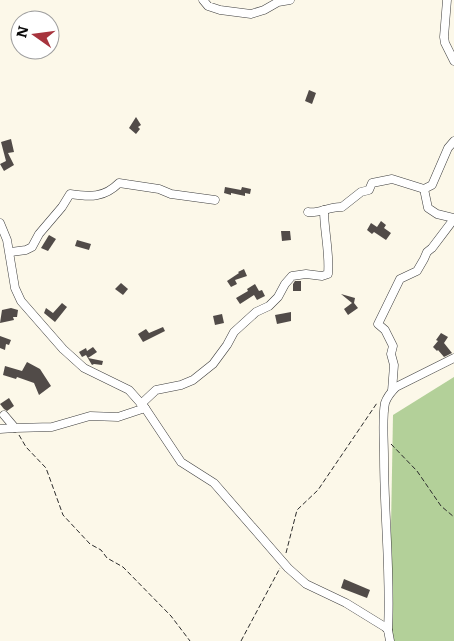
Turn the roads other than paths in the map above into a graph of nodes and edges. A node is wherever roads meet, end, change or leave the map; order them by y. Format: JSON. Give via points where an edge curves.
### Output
{"nodes":[{"id":1,"x":203,"y":0,"type":"edge"},
{"id":2,"x":290,"y":0,"type":"edge"},
{"id":3,"x":448,"y":0,"type":"edge"},
{"id":4,"x":454,"y":62,"type":"edge"},
{"id":5,"x":454,"y":141,"type":"edge"},
{"id":6,"x":424,"y":189,"type":"junction"},
{"id":7,"x":215,"y":200,"type":"dead end"},
{"id":8,"x":324,"y":210,"type":"junction"},
{"id":9,"x":308,"y":212,"type":"dead end"},
{"id":10,"x":454,"y":219,"type":"edge"},
{"id":11,"x":0,"y":222,"type":"edge"},
{"id":12,"x":10,"y":252,"type":"junction"},
{"id":13,"x":454,"y":358,"type":"edge"},
{"id":14,"x":392,"y":391,"type":"junction"},
{"id":15,"x":143,"y":406,"type":"junction"},
{"id":16,"x":4,"y":414,"type":"dead end"},
{"id":17,"x":15,"y":428,"type":"junction"},
{"id":18,"x":0,"y":430,"type":"edge"},
{"id":19,"x":388,"y":630,"type":"junction"},
{"id":20,"x":390,"y":641,"type":"edge"}],
"edges":[{"from":1,"to":2,"type":"street","via":[[208,6],[220,10],[251,14]]},
{"from":3,"to":4,"type":"street","via":[[444,37]]},
{"from":5,"to":6,"type":"street","via":[[432,185]]},
{"from":6,"to":8,"type":"street","via":[[392,179],[384,180],[372,184],[369,190],[361,192],[342,207],[332,206]]},
{"from":6,"to":10,"type":"street","via":[[428,208]]},
{"from":7,"to":12,"type":"street","via":[[119,183],[111,191],[97,196],[70,194],[32,248]]},
{"from":8,"to":9,"type":"street"},
{"from":8,"to":15,"type":"street","via":[[328,274],[292,276],[269,306],[256,312],[234,332],[213,364],[193,380],[156,390]]},
{"from":10,"to":14,"type":"street","via":[[427,252],[417,271],[400,280],[378,324],[393,346]]},
{"from":11,"to":12,"type":"street"},
{"from":12,"to":15,"type":"street","via":[[15,288],[21,301],[84,368],[124,386]]},
{"from":13,"to":14,"type":"street"},
{"from":14,"to":19,"type":"street","via":[[385,404],[384,441],[390,595]]},
{"from":15,"to":17,"type":"street","via":[[118,417],[90,416],[52,426]]},
{"from":15,"to":19,"type":"street","via":[[181,462],[214,482],[283,563],[306,584],[346,603]]},
{"from":16,"to":17,"type":"street"},
{"from":17,"to":18,"type":"street"},
{"from":19,"to":20,"type":"street"}]}
